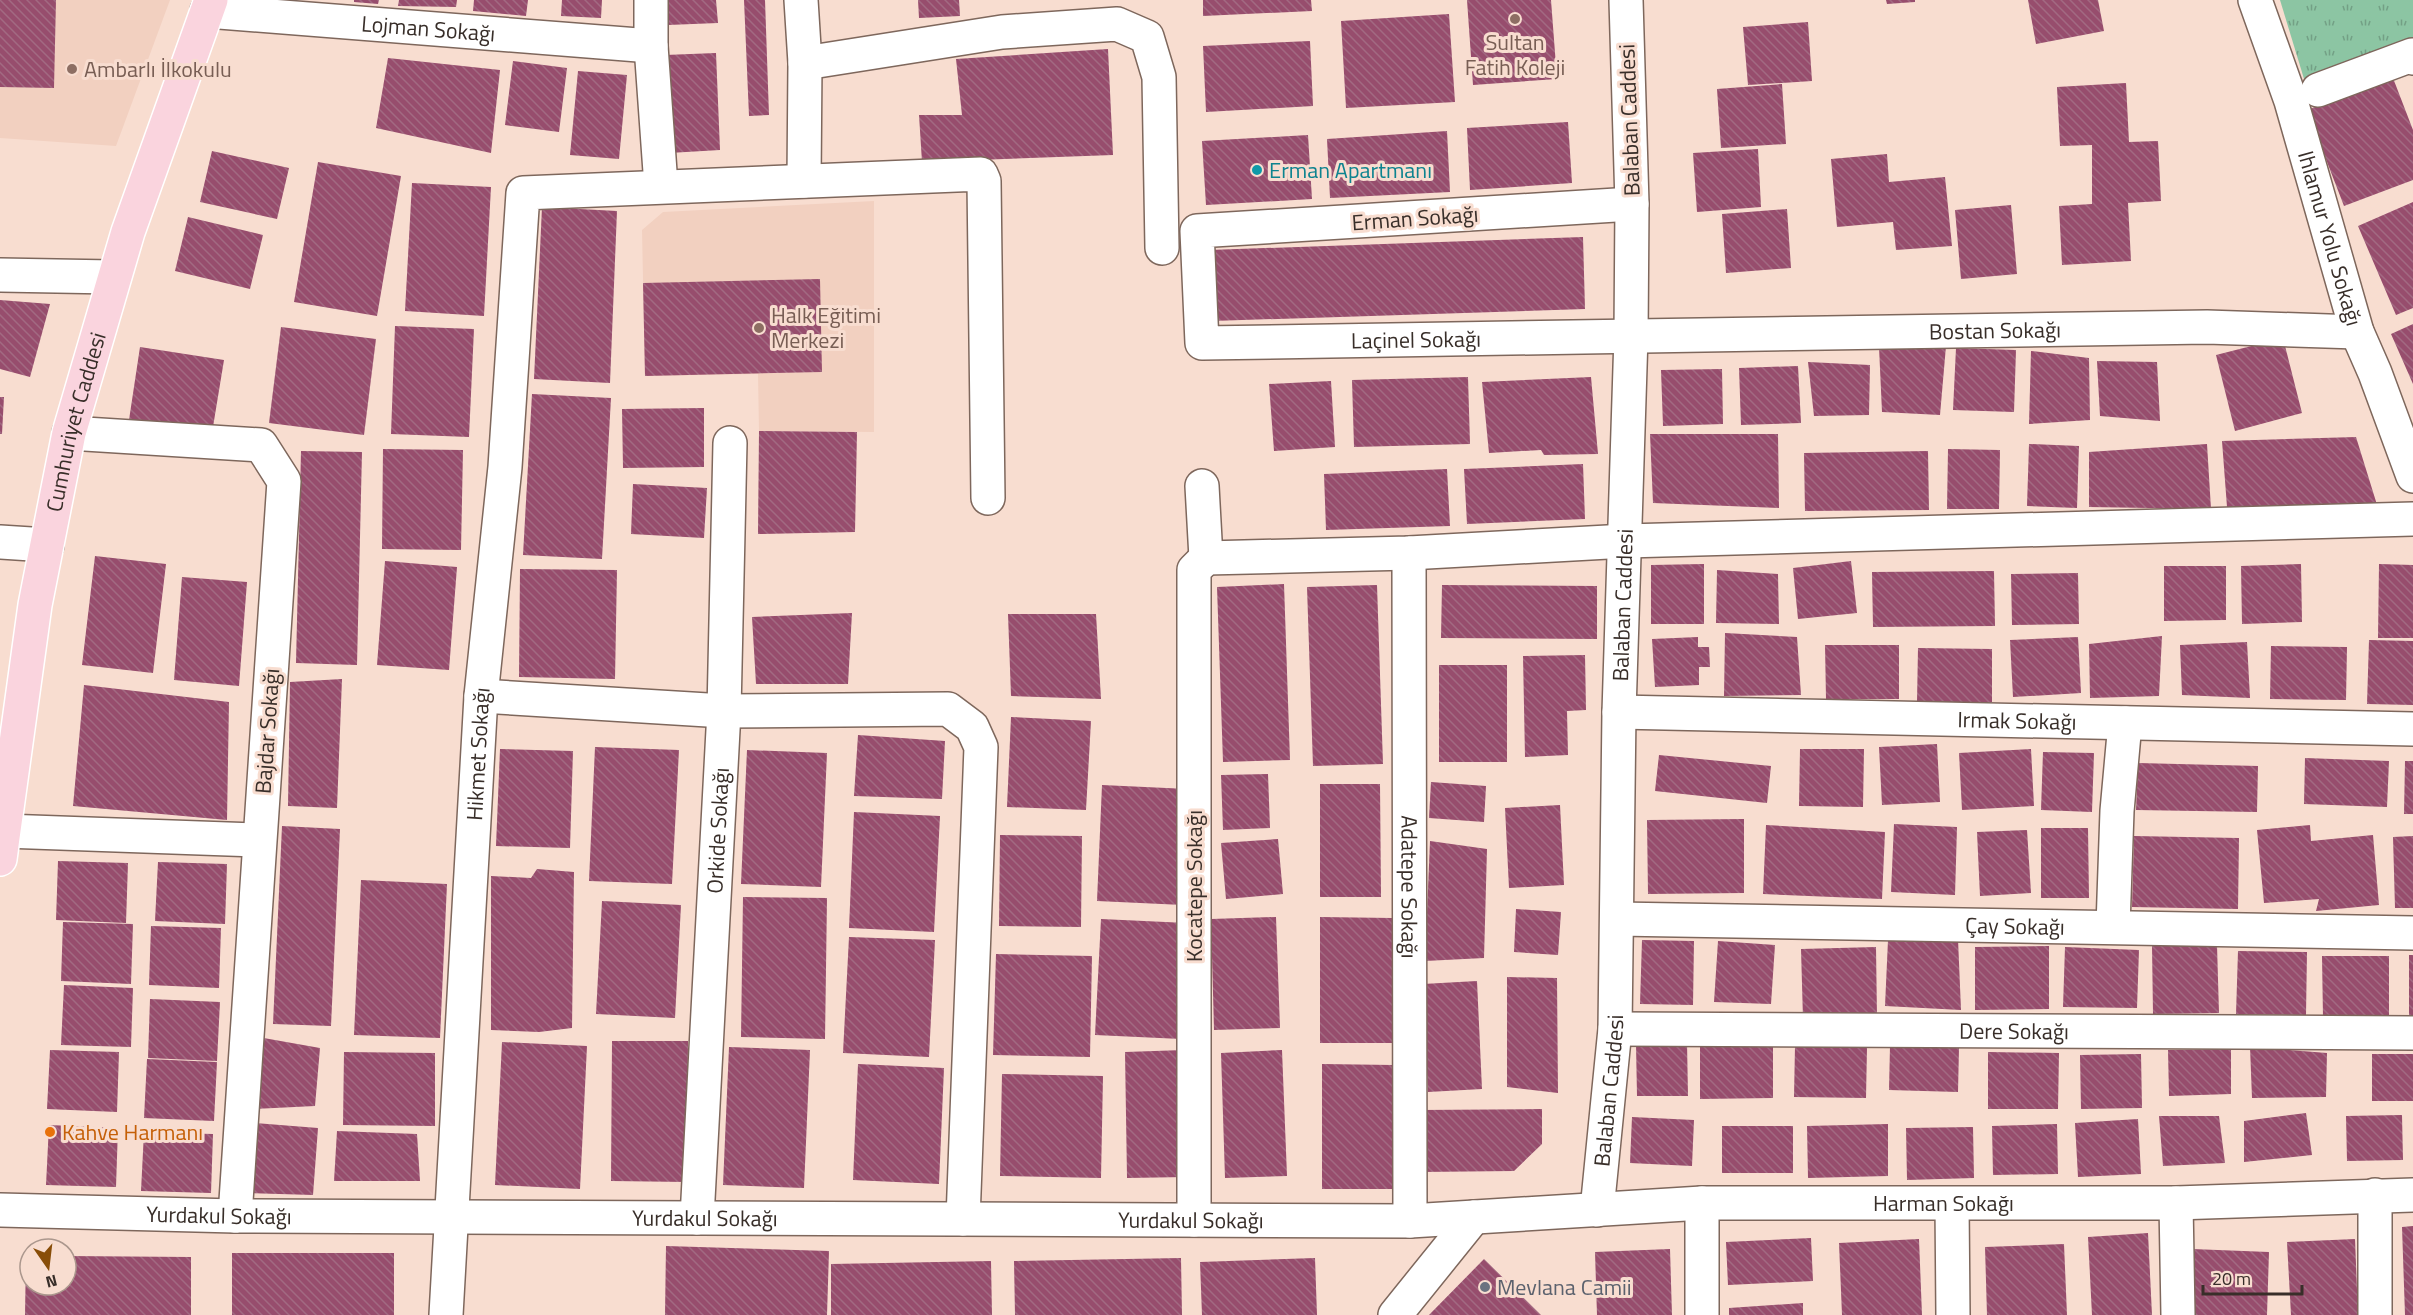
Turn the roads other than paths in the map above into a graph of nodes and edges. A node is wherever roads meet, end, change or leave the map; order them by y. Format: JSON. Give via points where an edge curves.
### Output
{"nodes":[{"id":1,"x":651,"y":0,"type":"edge"},
{"id":2,"x":801,"y":0,"type":"edge"},
{"id":3,"x":1626,"y":0,"type":"edge"},
{"id":4,"x":2255,"y":0,"type":"edge"},
{"id":5,"x":209,"y":5,"type":"edge"},
{"id":6,"x":651,"y":46,"type":"junction"},
{"id":7,"x":2413,"y":58,"type":"edge"},
{"id":8,"x":805,"y":63,"type":"junction"},
{"id":9,"x":2318,"y":90,"type":"dead end"},
{"id":10,"x":804,"y":181,"type":"junction"},
{"id":11,"x":661,"y":186,"type":"junction"},
{"id":12,"x":1632,"y":204,"type":"junction"},
{"id":13,"x":1162,"y":248,"type":"dead end"},
{"id":14,"x":0,"y":275,"type":"edge"},
{"id":15,"x":113,"y":277,"type":"junction"},
{"id":16,"x":2357,"y":332,"type":"junction"},
{"id":17,"x":1631,"y":336,"type":"junction"},
{"id":18,"x":1202,"y":344,"type":"joint"},
{"id":19,"x":69,"y":434,"type":"junction"},
{"id":20,"x":730,"y":443,"type":"dead end"},
{"id":21,"x":2413,"y":476,"type":"edge"},
{"id":22,"x":1202,"y":486,"type":"dead end"},
{"id":23,"x":988,"y":498,"type":"dead end"},
{"id":24,"x":2413,"y":519,"type":"edge"},
{"id":25,"x":1626,"y":541,"type":"junction"},
{"id":26,"x":0,"y":542,"type":"edge"},
{"id":27,"x":47,"y":545,"type":"junction"},
{"id":28,"x":1409,"y":553,"type":"junction"},
{"id":29,"x":1206,"y":558,"type":"junction"},
{"id":30,"x":482,"y":696,"type":"junction"},
{"id":31,"x":724,"y":711,"type":"junction"},
{"id":32,"x":1619,"y":712,"type":"junction"},
{"id":33,"x":2125,"y":723,"type":"junction"},
{"id":34,"x":2413,"y":729,"type":"edge"},
{"id":35,"x":7,"y":771,"type":"edge"},
{"id":36,"x":260,"y":840,"type":"junction"},
{"id":37,"x":2,"y":845,"type":"edge"},
{"id":38,"x":1617,"y":919,"type":"junction"},
{"id":39,"x":2113,"y":926,"type":"junction"},
{"id":40,"x":2413,"y":933,"type":"edge"},
{"id":41,"x":1615,"y":1029,"type":"junction"},
{"id":42,"x":2413,"y":1033,"type":"edge"},
{"id":43,"x":2375,"y":1194,"type":"junction"},
{"id":44,"x":2413,"y":1195,"type":"edge"},
{"id":45,"x":1702,"y":1203,"type":"junction"},
{"id":46,"x":2176,"y":1203,"type":"junction"},
{"id":47,"x":1952,"y":1204,"type":"junction"},
{"id":48,"x":0,"y":1210,"type":"edge"},
{"id":49,"x":1597,"y":1210,"type":"junction"},
{"id":50,"x":453,"y":1215,"type":"junction"},
{"id":51,"x":235,"y":1216,"type":"junction"},
{"id":52,"x":1474,"y":1217,"type":"junction"},
{"id":53,"x":697,"y":1218,"type":"junction"},
{"id":54,"x":963,"y":1219,"type":"junction"},
{"id":55,"x":1194,"y":1220,"type":"junction"},
{"id":56,"x":1410,"y":1221,"type":"junction"},
{"id":57,"x":446,"y":1315,"type":"edge"},
{"id":58,"x":1395,"y":1315,"type":"edge"},
{"id":59,"x":1702,"y":1315,"type":"edge"},
{"id":60,"x":1953,"y":1315,"type":"edge"},
{"id":61,"x":2178,"y":1315,"type":"edge"},
{"id":62,"x":2375,"y":1315,"type":"edge"}],
"edges":[{"from":1,"to":6,"type":"street"},
{"from":2,"to":8,"type":"street"},
{"from":3,"to":12,"type":"street","name":"Balaban Caddesi"},
{"from":4,"to":16,"type":"street","name":"Ihlamur Yolu Sokağı","via":[[2291,101]]},
{"from":5,"to":6,"type":"street","name":"Lojman Sokağı"},
{"from":5,"to":15,"type":"main road","name":"Cumhuriyet Caddesi"},
{"from":6,"to":11,"type":"street"},
{"from":7,"to":9,"type":"street","via":[[2412,55]]},
{"from":8,"to":10,"type":"street"},
{"from":8,"to":13,"type":"street","via":[[1002,32],[1117,24],[1147,38],[1159,77]]},
{"from":10,"to":11,"type":"street"},
{"from":10,"to":23,"type":"street","via":[[981,174],[985,200]]},
{"from":11,"to":30,"type":"street","name":"Hikmet Sokağı","via":[[523,194],[505,467]]},
{"from":12,"to":17,"type":"street","name":"Balaban Caddesi"},
{"from":12,"to":18,"type":"street","name":"Erman Sokağı","via":[[1197,231]]},
{"from":14,"to":15,"type":"street"},
{"from":15,"to":19,"type":"main road","name":"Cumhuriyet Caddesi"},
{"from":16,"to":17,"type":"street","name":"Bostan Sokağı","via":[[2207,327]]},
{"from":16,"to":21,"type":"street","name":"Ihlamur Yolu Sokağı"},
{"from":17,"to":18,"type":"street","name":"Laçinel Sokağı"},
{"from":17,"to":25,"type":"street","name":"Balaban Caddesi"},
{"from":19,"to":27,"type":"main road","name":"Cumhuriyet Caddesi"},
{"from":19,"to":36,"type":"street","name":"Bajdar Sokağı","via":[[261,445],[284,481]]},
{"from":20,"to":31,"type":"street","name":"Orkide Sokağı"},
{"from":22,"to":29,"type":"street"},
{"from":24,"to":25,"type":"street"},
{"from":25,"to":28,"type":"street"},
{"from":25,"to":32,"type":"street","name":"Balaban Caddesi"},
{"from":26,"to":27,"type":"street"},
{"from":27,"to":35,"type":"main road","name":"Cumhuriyet Caddesi"},
{"from":28,"to":29,"type":"street"},
{"from":28,"to":56,"type":"street","name":"Adatepe Sokağı"},
{"from":29,"to":55,"type":"street","name":"Kocatepe Sokağı","via":[[1194,570]]},
{"from":30,"to":31,"type":"street"},
{"from":30,"to":50,"type":"street","name":"Hikmet Sokağı"},
{"from":31,"to":53,"type":"street","name":"Orkide Sokağı"},
{"from":31,"to":54,"type":"street","via":[[948,709],[972,727],[981,747]]},
{"from":32,"to":33,"type":"street","name":"Irmak Sokağı"},
{"from":32,"to":38,"type":"street","name":"Balaban Caddesi"},
{"from":33,"to":34,"type":"street","name":"Irmak Sokağı"},
{"from":33,"to":39,"type":"street"},
{"from":35,"to":37,"type":"main road","name":"Cumhuriyet Caddesi"},
{"from":36,"to":37,"type":"street"},
{"from":36,"to":51,"type":"street","name":"Bajdar Sokağı"},
{"from":38,"to":39,"type":"street","name":"Çay Sokağı"},
{"from":38,"to":41,"type":"street","name":"Balaban Caddesi"},
{"from":39,"to":40,"type":"street","name":"Çay Sokağı"},
{"from":41,"to":42,"type":"street","name":"Dere Sokağı"},
{"from":41,"to":49,"type":"street","name":"Balaban Caddesi"},
{"from":43,"to":44,"type":"street","name":"Harman Sokağı"},
{"from":43,"to":46,"type":"street","name":"Harman Sokağı"},
{"from":43,"to":62,"type":"street"},
{"from":45,"to":47,"type":"street","name":"Harman Sokağı"},
{"from":45,"to":49,"type":"street","name":"Harman Sokağı"},
{"from":45,"to":59,"type":"street"},
{"from":46,"to":47,"type":"street","name":"Harman Sokağı"},
{"from":46,"to":61,"type":"street"},
{"from":47,"to":60,"type":"street"},
{"from":48,"to":51,"type":"street","name":"Yurdakul Sokağı"},
{"from":49,"to":52,"type":"street","name":"Harman Sokağı"},
{"from":50,"to":51,"type":"street","name":"Yurdakul Sokağı"},
{"from":50,"to":53,"type":"street","name":"Yurdakul Sokağı"},
{"from":50,"to":57,"type":"street","name":"Hikmet Sokağı"},
{"from":52,"to":56,"type":"street","name":"Harman Sokağı"},
{"from":52,"to":58,"type":"street"},
{"from":53,"to":54,"type":"street","name":"Yurdakul Sokağı"},
{"from":54,"to":55,"type":"street","name":"Yurdakul Sokağı"},
{"from":55,"to":56,"type":"street","name":"Yurdakul Sokağı"}]}
